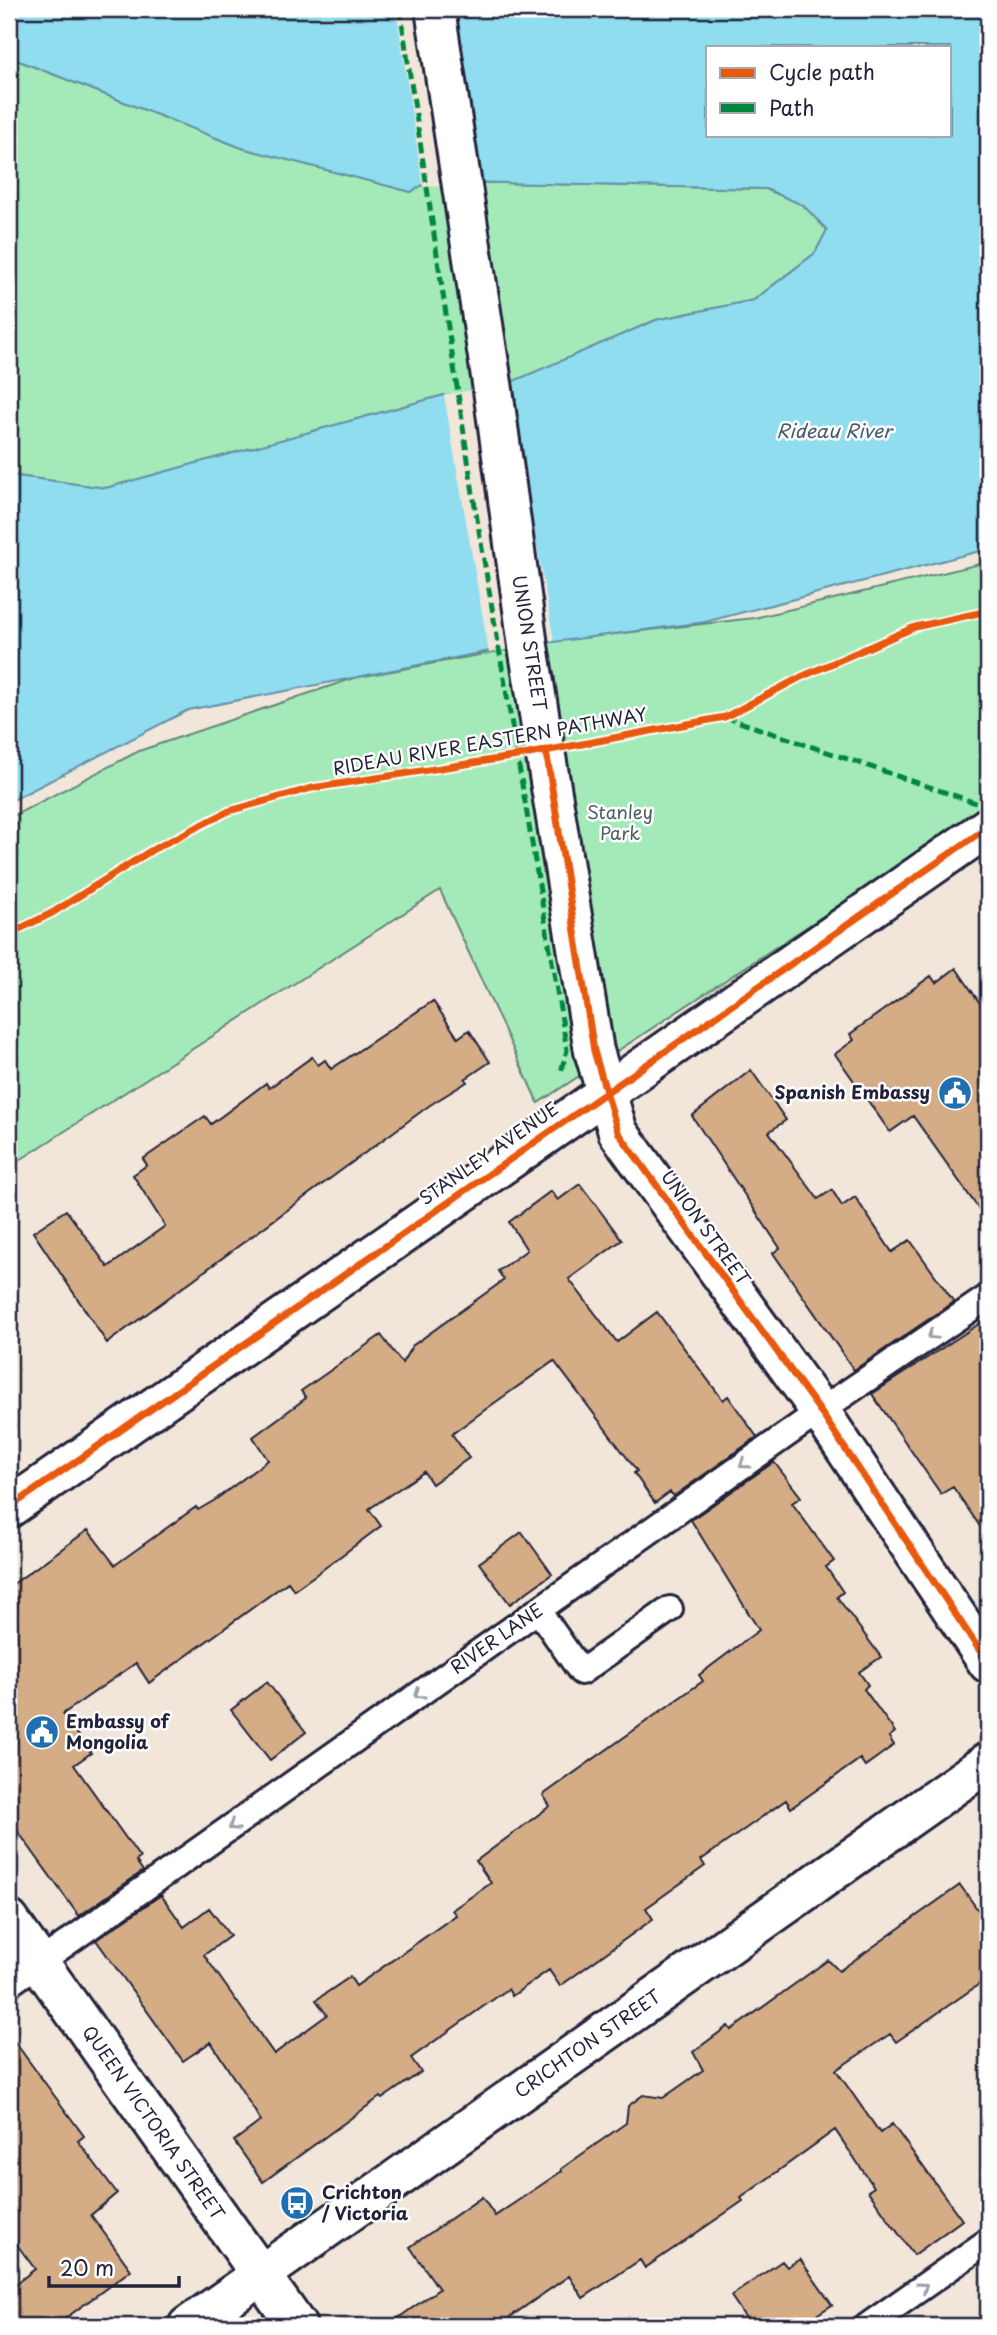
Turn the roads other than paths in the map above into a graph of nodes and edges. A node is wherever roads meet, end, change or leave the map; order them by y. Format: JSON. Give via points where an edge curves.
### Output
{"nodes":[{"id":1,"x":435,"y":9,"type":"edge"},
{"id":2,"x":988,"y":827,"type":"edge"},
{"id":3,"x":606,"y":1094,"type":"junction"},
{"id":4,"x":988,"y":1297,"type":"edge"},
{"id":5,"x":820,"y":1410,"type":"junction"},
{"id":6,"x":9,"y":1508,"type":"edge"},
{"id":7,"x":670,"y":1609,"type":"dead end"},
{"id":8,"x":538,"y":1610,"type":"junction"},
{"id":9,"x":988,"y":1663,"type":"edge"},
{"id":10,"x":988,"y":1762,"type":"edge"},
{"id":11,"x":9,"y":1920,"type":"edge"},
{"id":12,"x":41,"y":1963,"type":"junction"},
{"id":13,"x":9,"y":1984,"type":"edge"},
{"id":14,"x":988,"y":2241,"type":"edge"},
{"id":15,"x":261,"y":2276,"type":"junction"},
{"id":16,"x":188,"y":2326,"type":"edge"},
{"id":17,"x":297,"y":2326,"type":"edge"},
{"id":18,"x":867,"y":2326,"type":"edge"}],
"edges":[{"from":1,"to":3,"type":"street","name":"UNION STREET","via":[[528,646],[594,1051]]},
{"from":2,"to":3,"type":"street","name":"STANLEY AVENUE"},
{"from":3,"to":5,"type":"street","name":"UNION STREET","via":[[629,1151]]},
{"from":3,"to":6,"type":"street","name":"STANLEY AVENUE"},
{"from":4,"to":5,"type":"lane","name":"RIVER LANE","one_way":true},
{"from":5,"to":8,"type":"lane","name":"RIVER LANE","one_way":true},
{"from":5,"to":9,"type":"street","name":"UNION STREET"},
{"from":7,"to":8,"type":"lane","via":[[581,1672]]},
{"from":8,"to":12,"type":"lane","name":"RIVER LANE","one_way":true},
{"from":10,"to":15,"type":"street","name":"CRICHTON STREET"},
{"from":11,"to":12,"type":"street","name":"QUEEN VICTORIA STREET"},
{"from":12,"to":13,"type":"lane","name":"RIVER LANE"},
{"from":12,"to":15,"type":"street","name":"QUEEN VICTORIA STREET"},
{"from":18,"to":14,"type":"lane","one_way":true},
{"from":15,"to":16,"type":"street","name":"CRICHTON STREET"},
{"from":15,"to":17,"type":"street","name":"QUEEN VICTORIA STREET"}]}
